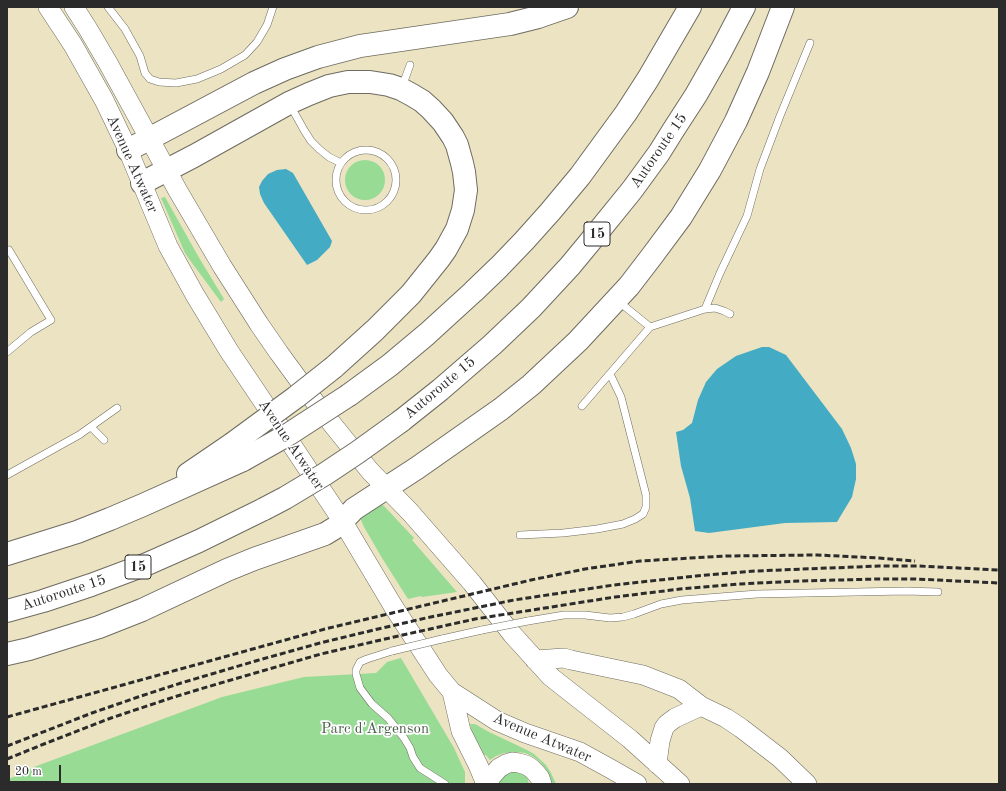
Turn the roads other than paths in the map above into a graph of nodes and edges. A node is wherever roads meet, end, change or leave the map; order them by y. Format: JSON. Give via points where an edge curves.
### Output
{"nodes":[{"id":1,"x":48,"y":7,"type":"edge"},
{"id":2,"x":74,"y":7,"type":"edge"},
{"id":3,"x":108,"y":7,"type":"edge"},
{"id":4,"x":273,"y":7,"type":"edge"},
{"id":5,"x":567,"y":7,"type":"edge"},
{"id":6,"x":690,"y":7,"type":"edge"},
{"id":7,"x":744,"y":7,"type":"edge"},
{"id":8,"x":783,"y":7,"type":"edge"},
{"id":9,"x":810,"y":43,"type":"dead end"},
{"id":10,"x":410,"y":65,"type":"dead end"},
{"id":11,"x":401,"y":89,"type":"junction"},
{"id":12,"x":289,"y":103,"type":"junction"},
{"id":13,"x":150,"y":139,"type":"junction"},
{"id":14,"x":128,"y":150,"type":"junction"},
{"id":15,"x":341,"y":163,"type":"junction"},
{"id":16,"x":167,"y":170,"type":"junction"},
{"id":17,"x":142,"y":183,"type":"junction"},
{"id":18,"x":9,"y":250,"type":"dead end"},
{"id":19,"x":616,"y":300,"type":"junction"},
{"id":20,"x":705,"y":309,"type":"junction"},
{"id":21,"x":730,"y":314,"type":"dead end"},
{"id":22,"x":650,"y":327,"type":"junction"},
{"id":23,"x":7,"y":352,"type":"edge"},
{"id":24,"x":610,"y":374,"type":"junction"},
{"id":25,"x":582,"y":406,"type":"dead end"},
{"id":26,"x":117,"y":408,"type":"dead end"},
{"id":27,"x":92,"y":426,"type":"junction"},
{"id":28,"x":104,"y":440,"type":"dead end"},
{"id":29,"x":237,"y":452,"type":"junction"},
{"id":30,"x":7,"y":475,"type":"edge"},
{"id":31,"x":386,"y":488,"type":"junction"},
{"id":32,"x":342,"y":522,"type":"junction"},
{"id":33,"x":520,"y":535,"type":"dead end"},
{"id":34,"x":7,"y":554,"type":"edge"},
{"id":35,"x":938,"y":592,"type":"dead end"},
{"id":36,"x":7,"y":611,"type":"edge"},
{"id":37,"x":7,"y":654,"type":"edge"},
{"id":38,"x":535,"y":660,"type":"junction"},
{"id":39,"x":452,"y":692,"type":"junction"},
{"id":40,"x":701,"y":706,"type":"junction"},
{"id":41,"x":657,"y":764,"type":"junction"},
{"id":42,"x":445,"y":784,"type":"edge"},
{"id":43,"x":487,"y":784,"type":"edge"},
{"id":44,"x":542,"y":784,"type":"edge"},
{"id":45,"x":635,"y":784,"type":"edge"},
{"id":46,"x":680,"y":784,"type":"edge"},
{"id":47,"x":807,"y":784,"type":"edge"}],
"edges":[{"from":1,"to":14,"type":"main road","name":"Avenue Atwater","via":[[104,100]]},
{"from":2,"to":13,"type":"main road","name":"Avenue Atwater"},
{"from":3,"to":4,"type":"lane","via":[[125,29],[140,56],[145,73],[159,82],[176,83],[196,79],[221,69],[245,55],[267,25]]},
{"from":5,"to":13,"type":"highway","via":[[510,24],[366,45],[318,57],[254,83]]},
{"from":6,"to":29,"type":"highway","bridge":true,"via":[[626,113],[580,176],[499,267],[427,334],[349,395],[289,434]]},
{"from":7,"to":36,"type":"highway","name":"Autoroute 15","number":"15","bridge":true,"via":[[696,95],[636,184],[570,266],[531,308],[440,390],[336,467],[264,509],[141,567]]},
{"from":8,"to":19,"type":"highway","via":[[758,72],[710,170],[668,236]]},
{"from":9,"to":20,"type":"lane","via":[[760,169],[748,216]]},
{"from":10,"to":11,"type":"lane"},
{"from":11,"to":12,"type":"highway","via":[[374,82],[348,82],[324,88]]},
{"from":11,"to":29,"type":"highway","bridge":true,"via":[[426,105],[443,122],[460,153],[466,190],[457,229],[446,249],[422,281],[389,317]]},
{"from":12,"to":15,"type":"lane","via":[[312,141],[328,157]]},
{"from":12,"to":16,"type":"highway"},
{"from":13,"to":14,"type":"highway"},
{"from":13,"to":16,"type":"main road","name":"Avenue Atwater"},
{"from":14,"to":17,"type":"main road","name":"Avenue Atwater"},
{"from":15,"to":15,"type":"lane","via":[[336,174],[336,185],[340,196],[348,204],[358,209],[370,209],[380,206],[389,198],[394,188],[395,177],[392,166],[385,157],[364,150],[354,152]]},
{"from":16,"to":17,"type":"highway"},
{"from":16,"to":31,"type":"main road","name":"Avenue Atwater","via":[[222,266],[275,348],[341,436]]},
{"from":17,"to":32,"type":"main road","name":"Avenue Atwater","via":[[168,246],[195,295]]},
{"from":18,"to":23,"type":"lane","via":[[51,320],[31,332]]},
{"from":19,"to":22,"type":"lane"},
{"from":19,"to":31,"type":"highway","via":[[578,341],[502,409]]},
{"from":20,"to":21,"type":"lane","via":[[715,308]]},
{"from":20,"to":22,"type":"lane"},
{"from":22,"to":24,"type":"lane"},
{"from":24,"to":25,"type":"lane"},
{"from":24,"to":33,"type":"lane","via":[[621,397],[646,495],[646,507],[642,514],[623,524],[563,533]]},
{"from":26,"to":27,"type":"lane"},
{"from":27,"to":28,"type":"lane"},
{"from":27,"to":30,"type":"lane"},
{"from":29,"to":34,"type":"highway","via":[[143,505],[77,532]]},
{"from":31,"to":32,"type":"highway","via":[[354,509]]},
{"from":31,"to":38,"type":"main road","name":"Avenue Atwater","via":[[472,583]]},
{"from":32,"to":37,"type":"highway","via":[[325,534],[227,570],[142,610],[94,628]]},
{"from":32,"to":39,"type":"main road","name":"Avenue Atwater","via":[[418,645]]},
{"from":35,"to":42,"type":"lane","bridge":true,"via":[[757,594],[682,600],[623,617],[564,614],[442,639],[360,662],[356,670],[360,688],[404,738],[420,768]]},
{"from":38,"to":40,"type":"main road","via":[[564,658],[643,675],[679,688]]},
{"from":38,"to":41,"type":"main road","name":"Avenue Atwater","via":[[551,677]]},
{"from":39,"to":43,"type":"main road","via":[[461,731]]},
{"from":39,"to":45,"type":"main road","name":"Avenue Atwater","via":[[497,721],[580,752]]},
{"from":40,"to":41,"type":"main road","via":[[667,724],[660,741]]},
{"from":40,"to":47,"type":"main road","via":[[740,728],[780,758]]},
{"from":41,"to":46,"type":"main road","name":"Avenue Atwater"},
{"from":43,"to":44,"type":"main road","via":[[499,768],[512,762],[519,762],[532,768]]}]}
